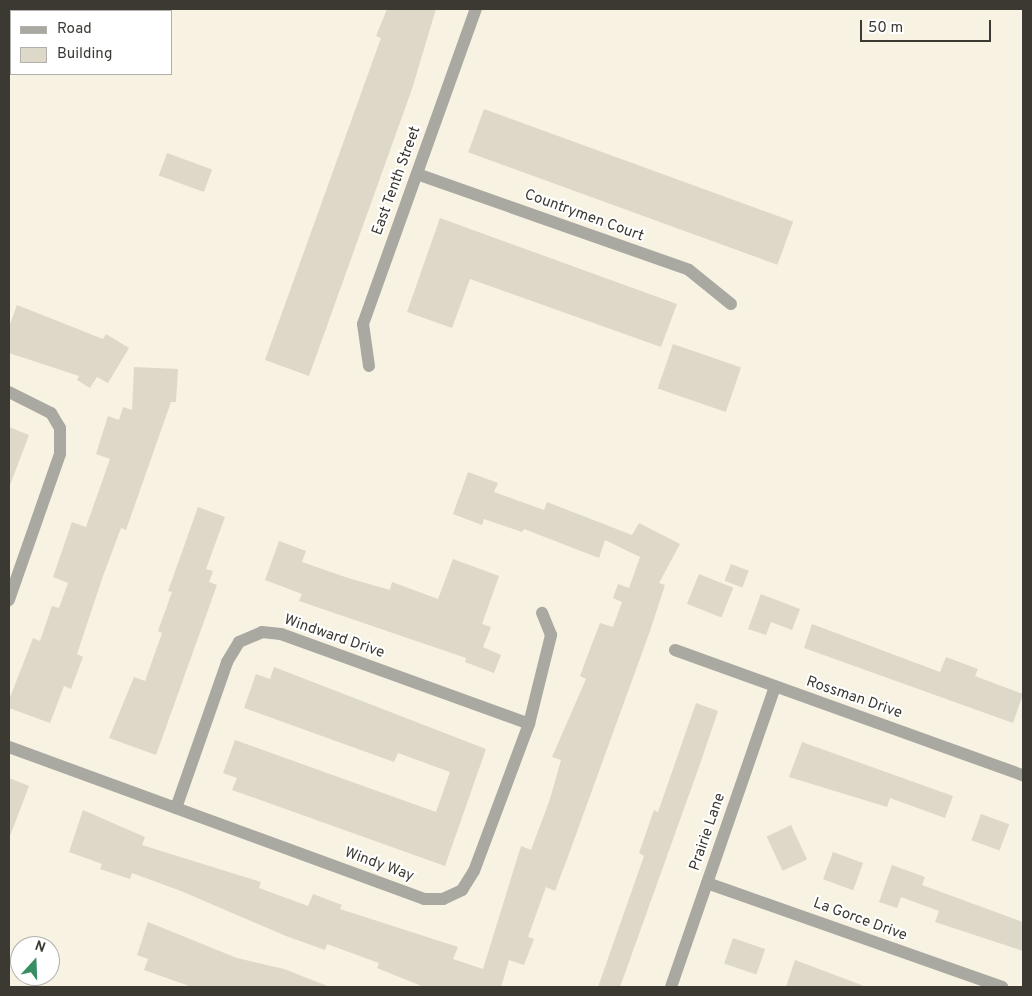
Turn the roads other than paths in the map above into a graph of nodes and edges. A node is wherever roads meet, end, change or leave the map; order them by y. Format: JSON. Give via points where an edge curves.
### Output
{"nodes":[{"id":1,"x":476,"y":9,"type":"edge"},
{"id":2,"x":417,"y":174,"type":"junction"},
{"id":3,"x":731,"y":304,"type":"dead end"},
{"id":4,"x":368,"y":366,"type":"dead end"},
{"id":5,"x":9,"y":392,"type":"edge"},
{"id":6,"x":9,"y":600,"type":"edge"},
{"id":7,"x":542,"y":613,"type":"dead end"},
{"id":8,"x":675,"y":650,"type":"dead end"},
{"id":9,"x":775,"y":687,"type":"junction"},
{"id":10,"x":529,"y":724,"type":"junction"},
{"id":11,"x":9,"y":747,"type":"edge"},
{"id":12,"x":1023,"y":775,"type":"edge"},
{"id":13,"x":176,"y":808,"type":"junction"},
{"id":14,"x":707,"y":883,"type":"junction"},
{"id":15,"x":671,"y":987,"type":"edge"},
{"id":16,"x":1002,"y":987,"type":"edge"}],
"edges":[{"from":1,"to":2,"type":"street","name":"East Tenth Street"},
{"from":2,"to":3,"type":"street","name":"Countrymen Court","via":[[689,270]]},
{"from":2,"to":4,"type":"street","name":"East Tenth Street","via":[[363,324]]},
{"from":5,"to":6,"type":"street","via":[[51,413],[60,428],[60,445]]},
{"from":7,"to":10,"type":"street","name":"Windy Way","via":[[551,635]]},
{"from":8,"to":9,"type":"street","name":"Rossman Drive"},
{"from":9,"to":12,"type":"street","name":"Rossman Drive"},
{"from":9,"to":14,"type":"street","name":"Prairie Lane"},
{"from":10,"to":13,"type":"street","name":"Windy Way","via":[[474,871],[462,890],[443,899],[424,899]]},
{"from":10,"to":13,"type":"street","name":"Windward Drive","via":[[281,634],[262,632],[239,642],[227,662]]},
{"from":11,"to":13,"type":"street","name":"Windy Way"},
{"from":14,"to":15,"type":"street","name":"Prairie Lane"},
{"from":14,"to":16,"type":"street","name":"La Gorce Drive"}]}
